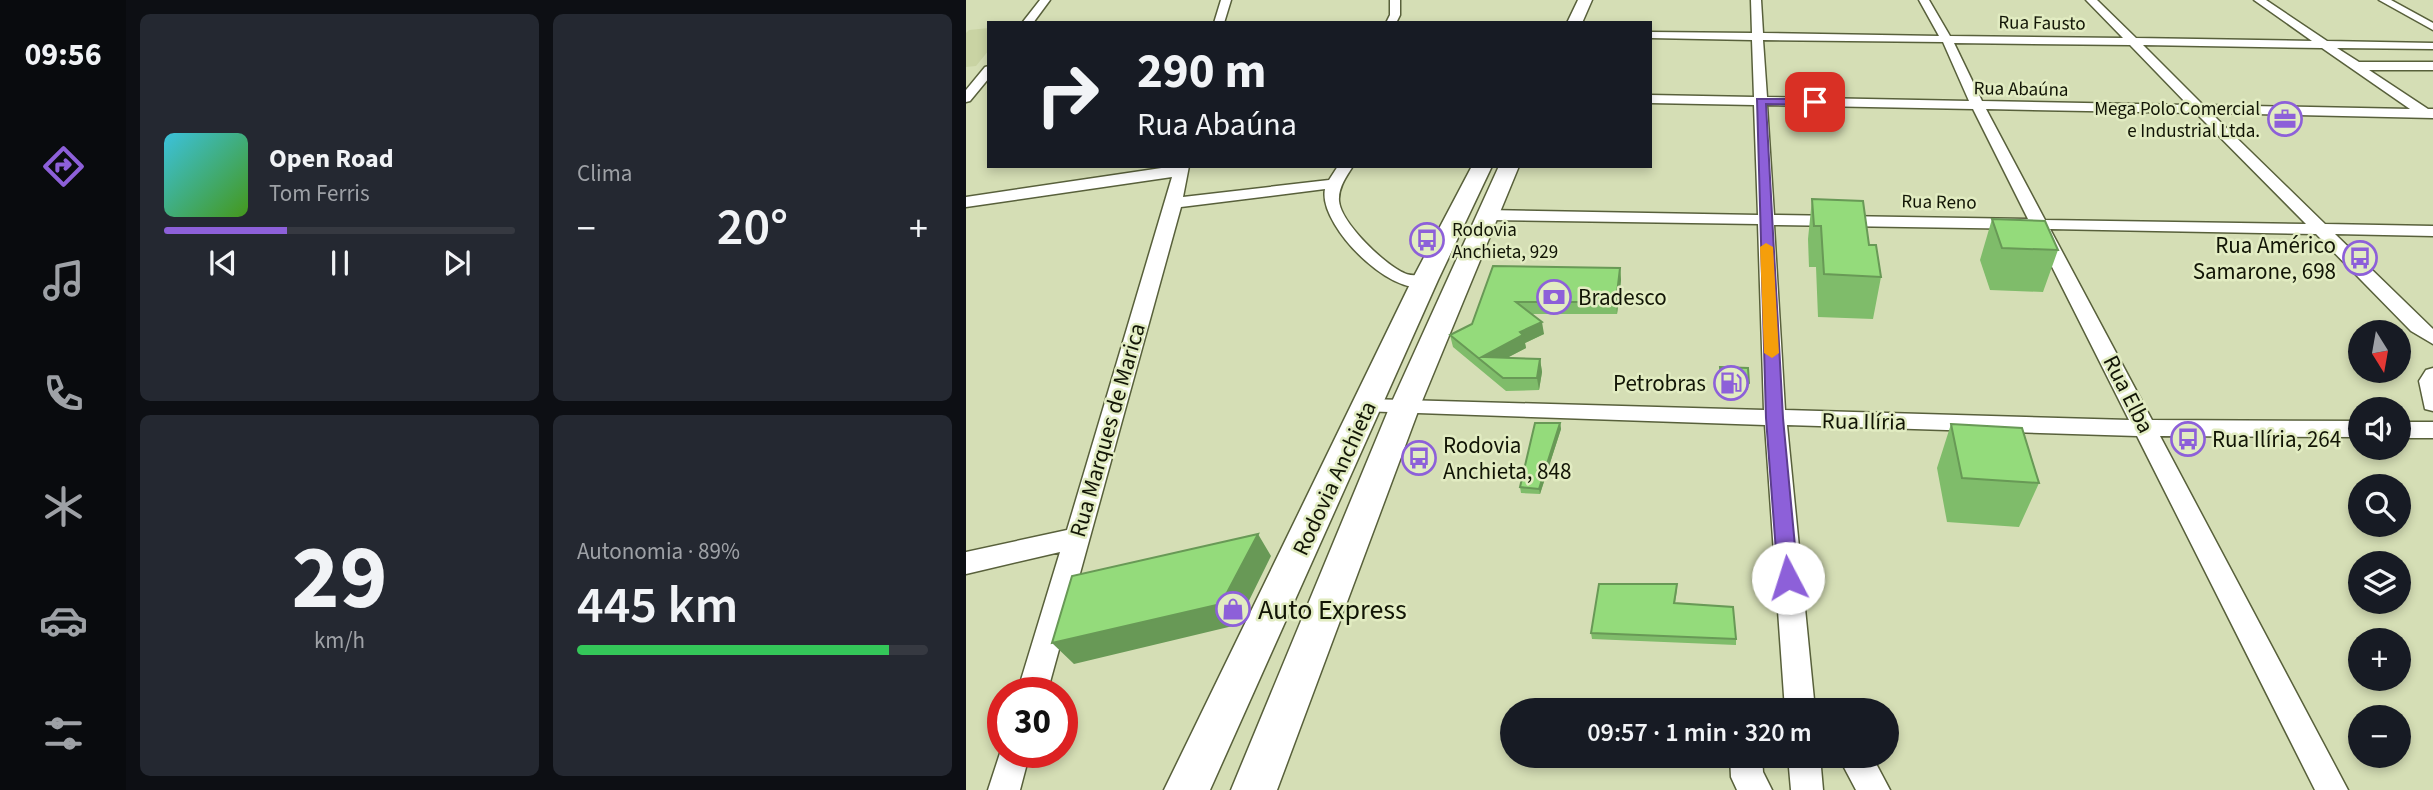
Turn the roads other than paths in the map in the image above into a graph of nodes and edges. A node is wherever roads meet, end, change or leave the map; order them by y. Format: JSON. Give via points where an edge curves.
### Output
{"nodes":[{"id":1,"x":1045,"y":0,"type":"edge"},
{"id":2,"x":1226,"y":0,"type":"edge"},
{"id":3,"x":1395,"y":0,"type":"edge"},
{"id":4,"x":1585,"y":0,"type":"edge"},
{"id":5,"x":1756,"y":0,"type":"edge"},
{"id":6,"x":1924,"y":0,"type":"edge"},
{"id":7,"x":2091,"y":0,"type":"edge"},
{"id":8,"x":2259,"y":0,"type":"edge"},
{"id":9,"x":2384,"y":0,"type":"edge"},
{"id":10,"x":1029,"y":21,"type":"edge"},
{"id":11,"x":1220,"y":21,"type":"edge"},
{"id":12,"x":1392,"y":21,"type":"edge"},
{"id":13,"x":1575,"y":21,"type":"edge"},
{"id":14,"x":2433,"y":27,"type":"edge"},
{"id":15,"x":1652,"y":35,"type":"edge"},
{"id":16,"x":1759,"y":36,"type":"junction"},
{"id":17,"x":1946,"y":38,"type":"junction"},
{"id":18,"x":2133,"y":41,"type":"junction"},
{"id":19,"x":2324,"y":44,"type":"junction"},
{"id":20,"x":2433,"y":46,"type":"edge"},
{"id":21,"x":2356,"y":66,"type":"junction"},
{"id":22,"x":2433,"y":66,"type":"edge"},
{"id":23,"x":987,"y":74,"type":"edge"},
{"id":24,"x":966,"y":79,"type":"edge"},
{"id":25,"x":966,"y":98,"type":"edge"},
{"id":26,"x":1652,"y":99,"type":"edge"},
{"id":27,"x":1761,"y":101,"type":"junction"},
{"id":28,"x":1978,"y":107,"type":"junction"},
{"id":29,"x":2202,"y":109,"type":"junction"},
{"id":30,"x":2431,"y":115,"type":"edge"},
{"id":31,"x":1181,"y":168,"type":"edge"},
{"id":32,"x":1345,"y":168,"type":"edge"},
{"id":33,"x":1481,"y":168,"type":"edge"},
{"id":34,"x":1508,"y":168,"type":"edge"},
{"id":35,"x":1333,"y":184,"type":"junction"},
{"id":36,"x":966,"y":202,"type":"edge"},
{"id":37,"x":1174,"y":203,"type":"junction"},
{"id":38,"x":1487,"y":215,"type":"junction"},
{"id":39,"x":1765,"y":220,"type":"junction"},
{"id":40,"x":2041,"y":224,"type":"junction"},
{"id":41,"x":2320,"y":229,"type":"junction"},
{"id":42,"x":2433,"y":231,"type":"edge"},
{"id":43,"x":1425,"y":280,"type":"junction"},
{"id":44,"x":2426,"y":332,"type":"edge"},
{"id":45,"x":2433,"y":352,"type":"edge"},
{"id":46,"x":2433,"y":375,"type":"edge"},
{"id":47,"x":2433,"y":404,"type":"edge"},
{"id":48,"x":1368,"y":406,"type":"junction"},
{"id":49,"x":1405,"y":406,"type":"junction"},
{"id":50,"x":1775,"y":418,"type":"junction"},
{"id":51,"x":2147,"y":428,"type":"junction"},
{"id":52,"x":2348,"y":429,"type":"edge"},
{"id":53,"x":2411,"y":430,"type":"edge"},
{"id":54,"x":2433,"y":430,"type":"edge"},
{"id":55,"x":1075,"y":538,"type":"junction"},
{"id":56,"x":966,"y":562,"type":"edge"},
{"id":57,"x":1036,"y":677,"type":"edge"},
{"id":58,"x":1799,"y":698,"type":"edge"},
{"id":59,"x":1010,"y":768,"type":"edge"},
{"id":60,"x":1747,"y":768,"type":"edge"},
{"id":61,"x":1805,"y":768,"type":"edge"},
{"id":62,"x":1861,"y":768,"type":"edge"},
{"id":63,"x":1004,"y":790,"type":"edge"},
{"id":64,"x":1187,"y":790,"type":"edge"},
{"id":65,"x":1254,"y":790,"type":"edge"},
{"id":66,"x":1756,"y":790,"type":"edge"},
{"id":67,"x":1807,"y":790,"type":"edge"},
{"id":68,"x":1874,"y":790,"type":"edge"},
{"id":69,"x":2332,"y":790,"type":"edge"}],
"edges":[{"from":1,"to":10,"type":"street"},
{"from":2,"to":11,"type":"street"},
{"from":3,"to":12,"type":"street"},
{"from":4,"to":13,"type":"highway"},
{"from":5,"to":16,"type":"street"},
{"from":6,"to":17,"type":"street","name":"Rua Elba"},
{"from":7,"to":18,"type":"street"},
{"from":8,"to":19,"type":"street"},
{"from":9,"to":14,"type":"street"},
{"from":15,"to":16,"type":"street","name":"Rua Fausto"},
{"from":16,"to":17,"type":"street","name":"Rua Fausto"},
{"from":16,"to":27,"type":"street"},
{"from":17,"to":18,"type":"street","name":"Rua Fausto"},
{"from":17,"to":28,"type":"street","name":"Rua Elba"},
{"from":18,"to":19,"type":"street","name":"Rua Fausto"},
{"from":18,"to":29,"type":"street"},
{"from":19,"to":20,"type":"street","name":"Rua Fausto"},
{"from":19,"to":21,"type":"street"},
{"from":21,"to":22,"type":"street"},
{"from":21,"to":30,"type":"street"},
{"from":23,"to":24,"type":"street"},
{"from":23,"to":25,"type":"street"},
{"from":26,"to":27,"type":"street","name":"Rua Abaúna"},
{"from":27,"to":28,"type":"street","name":"Rua Abaúna"},
{"from":27,"to":39,"type":"street"},
{"from":28,"to":29,"type":"street","name":"Rua Abaúna"},
{"from":28,"to":40,"type":"street","name":"Rua Elba"},
{"from":29,"to":30,"type":"street","name":"Rua Abaúna"},
{"from":29,"to":41,"type":"street"},
{"from":31,"to":36,"type":"street"},
{"from":31,"to":37,"type":"street","name":"Rua Marques de Marica"},
{"from":32,"to":35,"type":"street"},
{"from":33,"to":43,"type":"highway","name":"Rodovia Anchieta"},
{"from":34,"to":38,"type":"highway","name":"Rodovia Anchieta"},
{"from":35,"to":37,"type":"street"},
{"from":35,"to":43,"type":"street","via":[[1335,215],[1374,258],[1395,276]]},
{"from":37,"to":55,"type":"street","name":"Rua Marques de Marica"},
{"from":38,"to":39,"type":"street","name":"Rua Reno"},
{"from":38,"to":49,"type":"highway","name":"Rodovia Anchieta"},
{"from":39,"to":40,"type":"street","name":"Rua Reno"},
{"from":39,"to":50,"type":"street"},
{"from":40,"to":41,"type":"street","name":"Rua Reno"},
{"from":40,"to":51,"type":"street","name":"Rua Elba"},
{"from":41,"to":42,"type":"street","name":"Rua Reno"},
{"from":41,"to":44,"type":"street"},
{"from":43,"to":48,"type":"highway","name":"Rodovia Anchieta"},
{"from":44,"to":45,"type":"street"},
{"from":46,"to":47,"type":"street","via":[[2429,381]]},
{"from":48,"to":49,"type":"street","name":"Rua Ilíria"},
{"from":48,"to":64,"type":"highway","name":"Rodovia Anchieta"},
{"from":49,"to":50,"type":"street","name":"Rua Ilíria"},
{"from":49,"to":65,"type":"highway","name":"Rodovia Anchieta"},
{"from":50,"to":51,"type":"street","name":"Rua Ilíria"},
{"from":50,"to":58,"type":"street"},
{"from":51,"to":52,"type":"street","name":"Rua Ilíria"},
{"from":51,"to":69,"type":"street","name":"Rua Elba"},
{"from":53,"to":54,"type":"street"},
{"from":55,"to":56,"type":"street"},
{"from":55,"to":57,"type":"street","name":"Rua Marques de Marica"},
{"from":59,"to":63,"type":"street"},
{"from":60,"to":66,"type":"street"},
{"from":61,"to":67,"type":"street"},
{"from":62,"to":68,"type":"street"}]}
